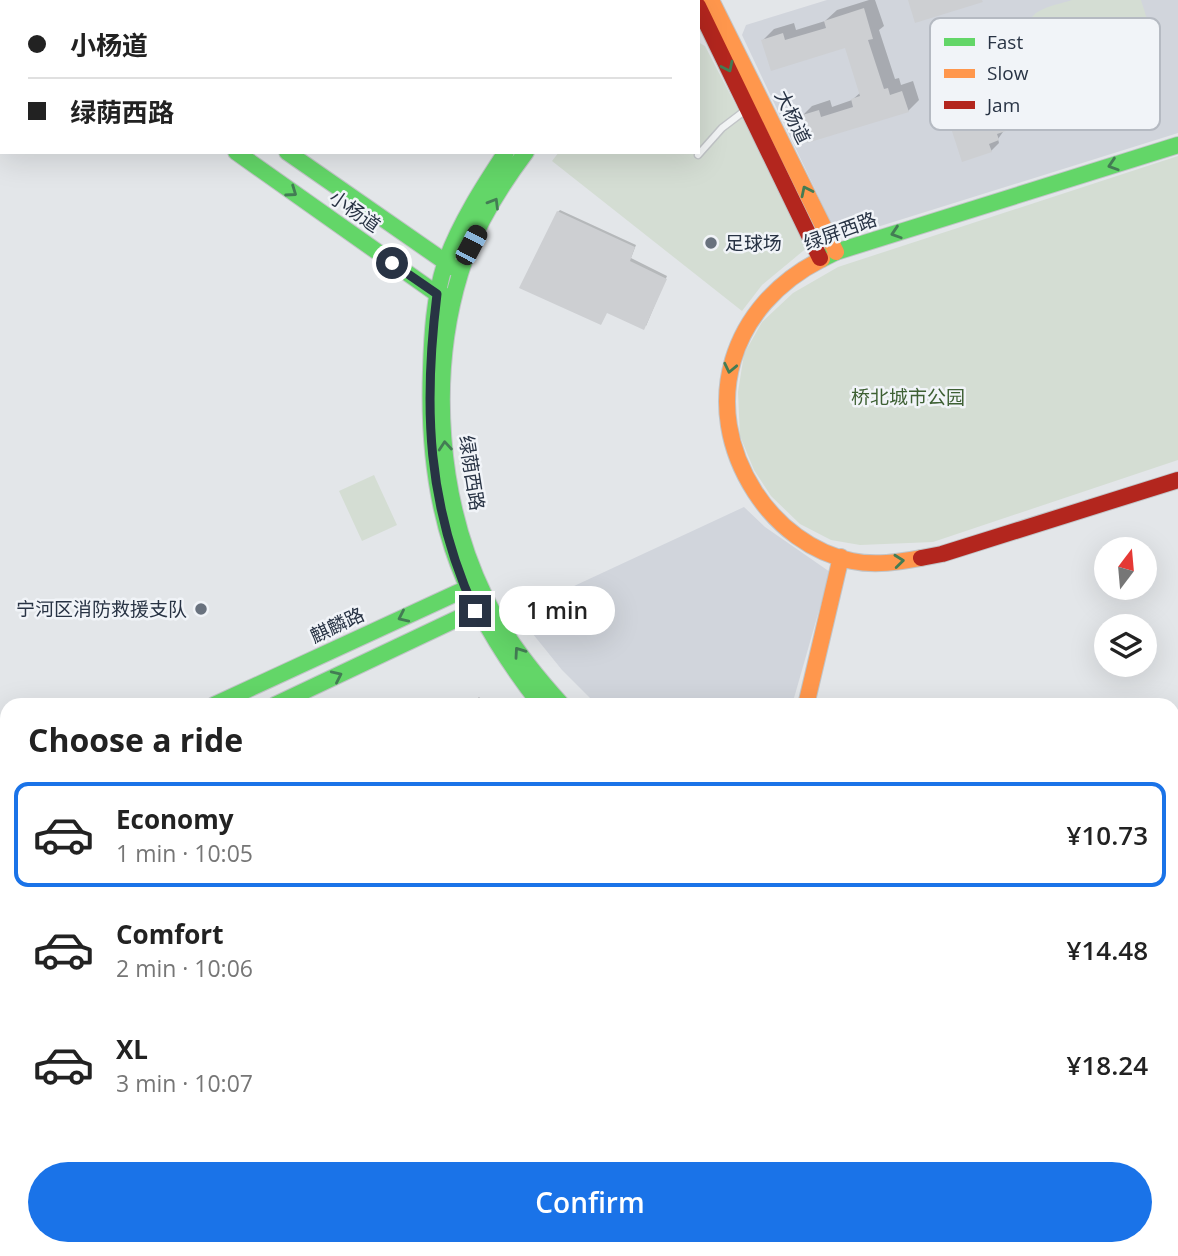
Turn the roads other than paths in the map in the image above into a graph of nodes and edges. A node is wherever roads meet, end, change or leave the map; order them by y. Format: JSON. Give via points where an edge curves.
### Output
{"nodes":[{"id":1,"x":710,"y":0,"type":"edge"},
{"id":2,"x":700,"y":9,"type":"edge"},
{"id":3,"x":748,"y":109,"type":"junction"},
{"id":4,"x":1178,"y":145,"type":"edge"},
{"id":5,"x":700,"y":153,"type":"edge"},
{"id":6,"x":239,"y":154,"type":"edge"},
{"id":7,"x":290,"y":154,"type":"edge"},
{"id":8,"x":505,"y":154,"type":"edge"},
{"id":9,"x":525,"y":154,"type":"edge"},
{"id":10,"x":836,"y":252,"type":"junction"},
{"id":11,"x":820,"y":258,"type":"junction"},
{"id":12,"x":453,"y":268,"type":"junction"},
{"id":13,"x":445,"y":296,"type":"junction"},
{"id":14,"x":1178,"y":480,"type":"edge"},
{"id":15,"x":846,"y":559,"type":"junction"},
{"id":16,"x":472,"y":586,"type":"junction"},
{"id":17,"x":482,"y":607,"type":"junction"},
{"id":18,"x":229,"y":698,"type":"edge"},
{"id":19,"x":290,"y":698,"type":"edge"},
{"id":20,"x":535,"y":698,"type":"edge"},
{"id":21,"x":556,"y":698,"type":"edge"},
{"id":22,"x":808,"y":698,"type":"edge"},
{"id":23,"x":818,"y":698,"type":"edge"}],
"edges":[{"from":10,"to":1,"type":"street","name":"大杨道","one_way":true},
{"from":2,"to":3,"type":"street","name":"大杨道","one_way":true},
{"from":3,"to":5,"type":"lane"},
{"from":3,"to":11,"type":"street","name":"大杨道"},
{"from":4,"to":10,"type":"street","name":"绿屏西路","one_way":true},
{"from":6,"to":13,"type":"street","name":"小杨道","one_way":true},
{"from":7,"to":12,"type":"street","name":"小杨道"},
{"from":8,"to":12,"type":"street","name":"绿荫西路","via":[[465,220]]},
{"from":12,"to":9,"type":"street","name":"绿荫西路","one_way":true},
{"from":10,"to":11,"type":"street","name":"绿屏西路"},
{"from":11,"to":15,"type":"street","name":"绿屏西路","one_way":true,"via":[[782,282],[742,332],[728,373],[726,415],[735,459],[758,498],[792,535]]},
{"from":12,"to":13,"type":"street","name":"绿荫西路"},
{"from":13,"to":16,"type":"street","name":"绿荫西路","via":[[429,378],[430,443],[440,506]]},
{"from":15,"to":14,"type":"street","name":"绿屏西路","one_way":true,"via":[[875,564],[942,554]]},
{"from":15,"to":22,"type":"street"},
{"from":15,"to":23,"type":"street"},
{"from":16,"to":17,"type":"street","name":"绿荫西路"},
{"from":16,"to":18,"type":"street","name":"麒麟路","one_way":true},
{"from":19,"to":17,"type":"street","one_way":true},
{"from":17,"to":20,"type":"street","name":"绿荫西路","via":[[511,668]]},
{"from":21,"to":17,"type":"street","name":"绿荫西路","one_way":true}]}
